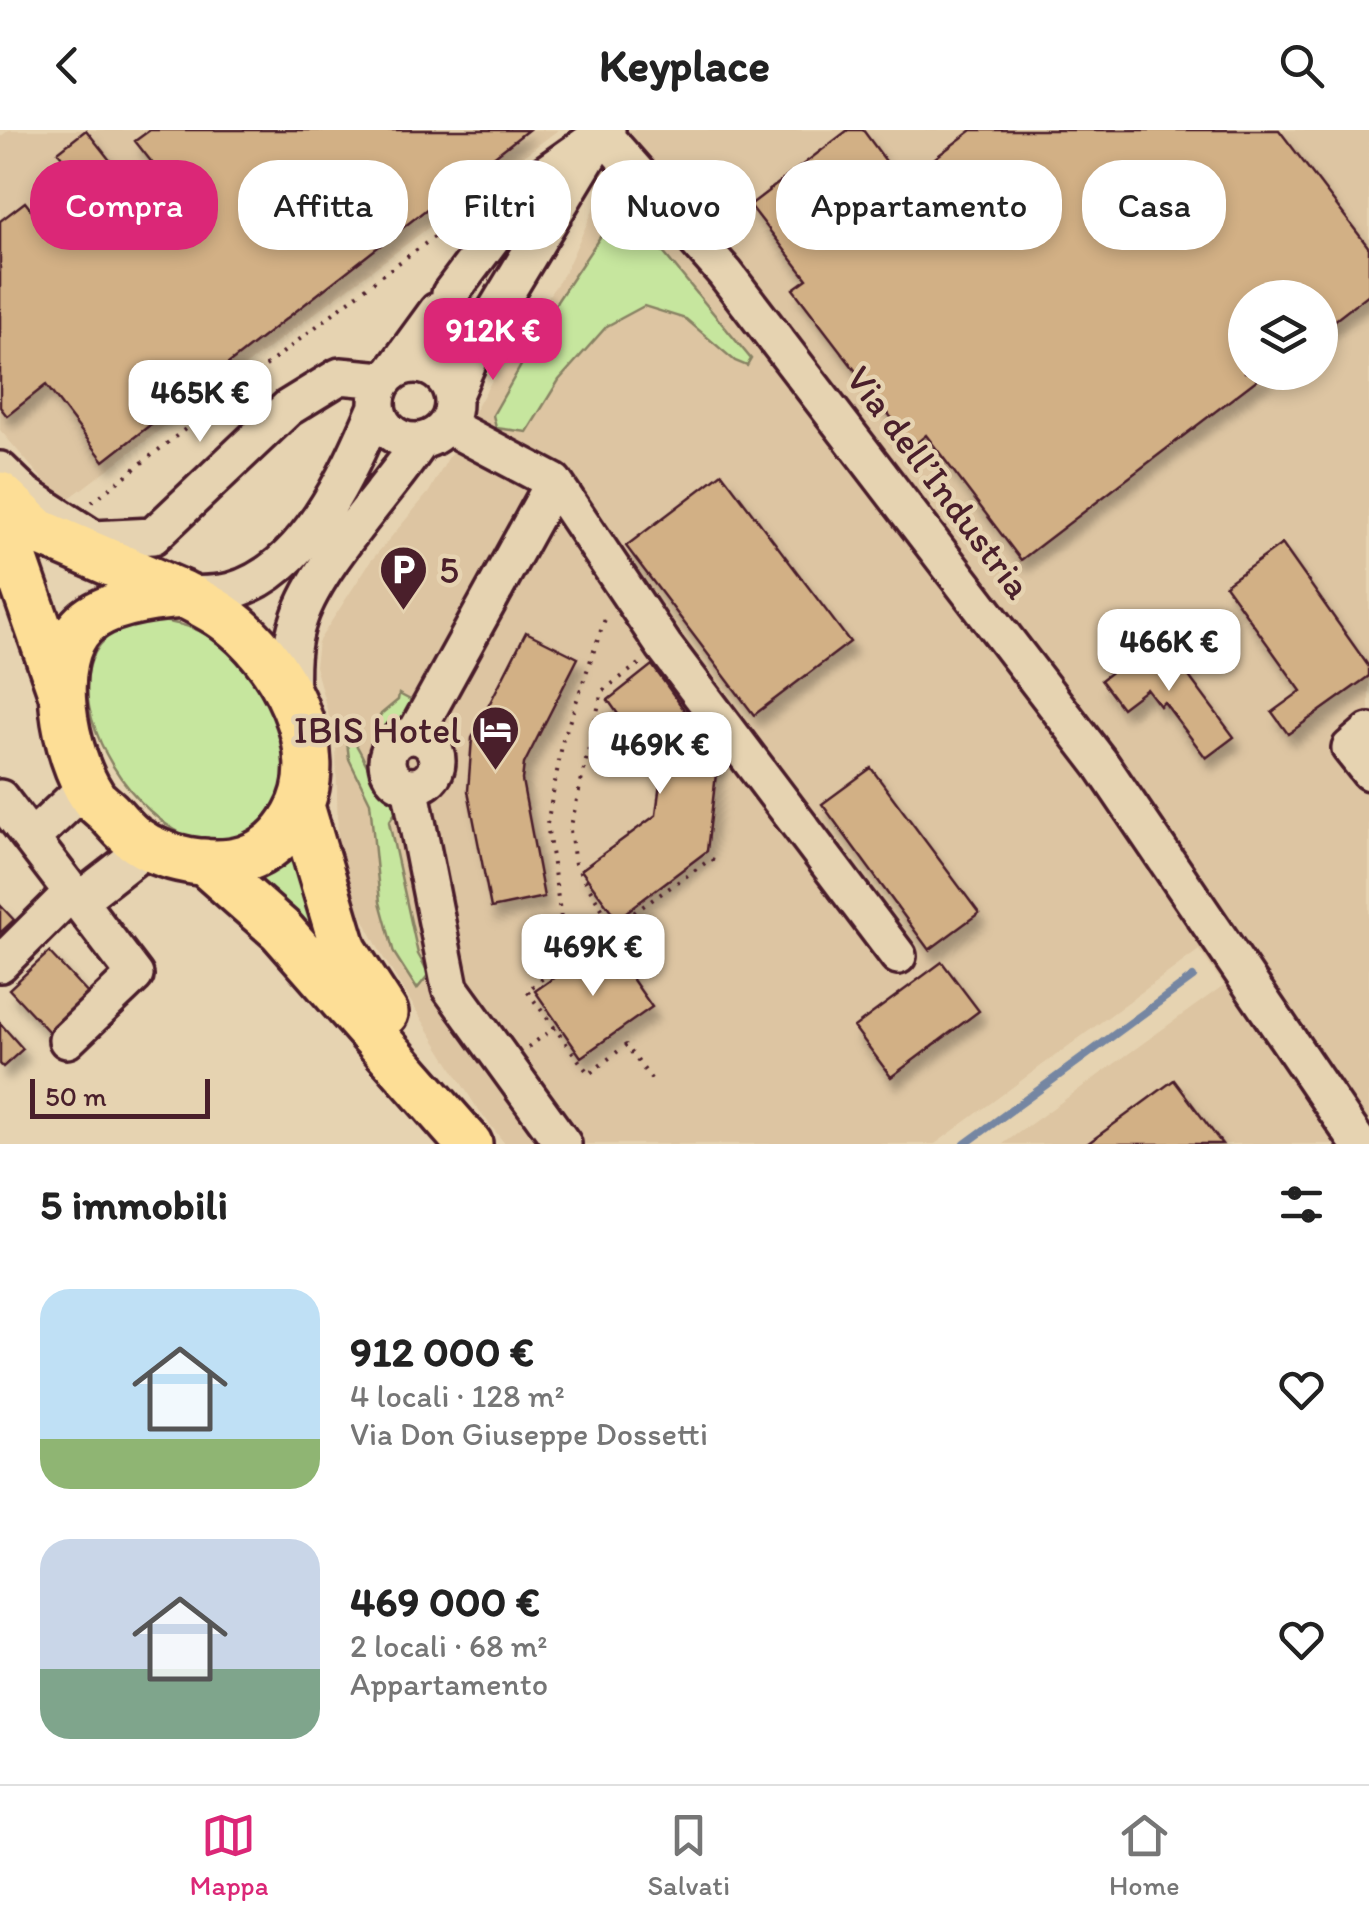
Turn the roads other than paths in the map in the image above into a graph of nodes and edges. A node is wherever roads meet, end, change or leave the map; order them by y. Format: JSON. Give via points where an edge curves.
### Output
{"nodes":[{"id":1,"x":604,"y":132,"type":"edge"},
{"id":2,"x":384,"y":386,"type":"junction"},
{"id":3,"x":440,"y":421,"type":"junction"},
{"id":4,"x":0,"y":470,"type":"edge"},
{"id":5,"x":554,"y":482,"type":"junction"},
{"id":6,"x":0,"y":496,"type":"edge"},
{"id":7,"x":0,"y":542,"type":"edge"},
{"id":8,"x":185,"y":595,"type":"junction"},
{"id":9,"x":61,"y":692,"type":"junction"},
{"id":10,"x":291,"y":696,"type":"junction"},
{"id":11,"x":1369,"y":732,"type":"edge"},
{"id":12,"x":1369,"y":772,"type":"edge"},
{"id":13,"x":87,"y":786,"type":"junction"},
{"id":14,"x":301,"y":806,"type":"junction"},
{"id":15,"x":2,"y":807,"type":"edge"},
{"id":16,"x":32,"y":838,"type":"junction"},
{"id":17,"x":149,"y":846,"type":"junction"},
{"id":18,"x":204,"y":862,"type":"junction"},
{"id":19,"x":74,"y":897,"type":"junction"},
{"id":20,"x":898,"y":956,"type":"dead end"},
{"id":21,"x":0,"y":964,"type":"edge"},
{"id":22,"x":67,"y":1040,"type":"dead end"},
{"id":23,"x":470,"y":1144,"type":"edge"},
{"id":24,"x":563,"y":1144,"type":"edge"},
{"id":25,"x":1359,"y":1144,"type":"edge"}],
"edges":[{"from":1,"to":2,"type":"street","via":[[535,182]]},
{"from":1,"to":3,"type":"street","via":[[483,333]]},
{"from":1,"to":25,"type":"street","name":"Via dell’Industria","via":[[725,272],[1101,764]]},
{"from":2,"to":3,"type":"street","via":[[388,430],[409,441]]},
{"from":2,"to":3,"type":"street","via":[[406,365],[430,367],[448,384]]},
{"from":2,"to":4,"type":"street","via":[[340,376],[288,408],[153,536],[94,539]]},
{"from":2,"to":8,"type":"street","via":[[352,464],[295,553],[265,577],[230,592]]},
{"from":3,"to":5,"type":"street"},
{"from":3,"to":10,"type":"street","via":[[326,568],[299,617]]},
{"from":5,"to":20,"type":"street","via":[[664,646]]},
{"from":5,"to":24,"type":"street","via":[[414,736],[398,741],[387,760],[394,779],[410,786],[450,988]]},
{"from":6,"to":8,"type":"main road","via":[[39,532]]},
{"from":7,"to":9,"type":"main road","via":[[16,564]]},
{"from":8,"to":9,"type":"main road","via":[[148,597],[85,623],[65,653]]},
{"from":8,"to":10,"type":"main road","via":[[227,619]]},
{"from":9,"to":13,"type":"main road"},
{"from":10,"to":14,"type":"main road","via":[[307,744],[310,784]]},
{"from":11,"to":12,"type":"street","via":[[1350,748]]},
{"from":13,"to":16,"type":"street"},
{"from":13,"to":17,"type":"main road"},
{"from":14,"to":18,"type":"main road","via":[[284,835],[259,854],[232,863]]},
{"from":14,"to":23,"type":"main road","via":[[344,950]]},
{"from":15,"to":16,"type":"street"},
{"from":16,"to":19,"type":"street"},
{"from":17,"to":18,"type":"main road"},
{"from":17,"to":19,"type":"street"},
{"from":18,"to":23,"type":"main road","via":[[281,930]]},
{"from":19,"to":21,"type":"street"},
{"from":19,"to":22,"type":"street","via":[[135,975]]}]}
